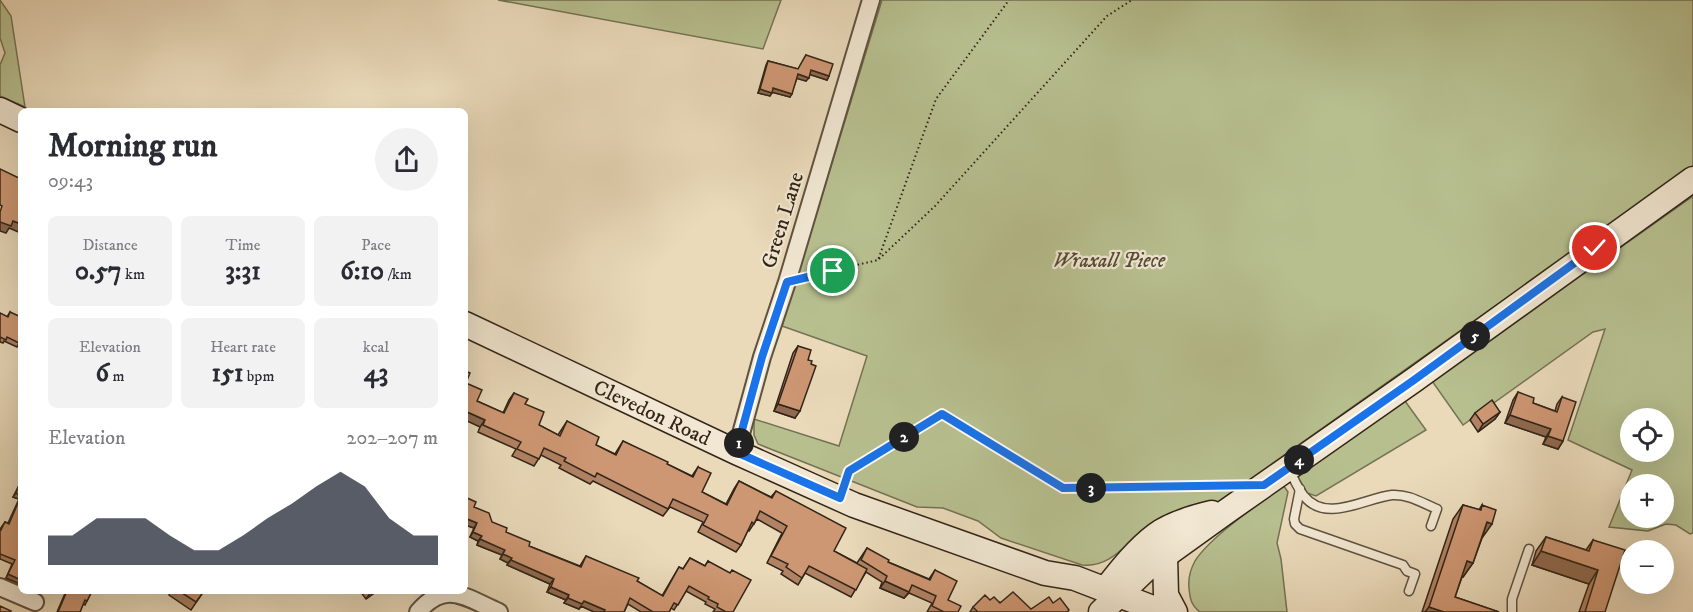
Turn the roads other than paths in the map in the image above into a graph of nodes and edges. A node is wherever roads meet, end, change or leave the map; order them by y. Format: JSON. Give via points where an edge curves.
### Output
{"nodes":[{"id":1,"x":871,"y":0,"type":"edge"},
{"id":2,"x":0,"y":110,"type":"edge"},
{"id":3,"x":18,"y":119,"type":"edge"},
{"id":4,"x":1693,"y":179,"type":"edge"},
{"id":5,"x":468,"y":325,"type":"edge"},
{"id":6,"x":736,"y":452,"type":"junction"},
{"id":7,"x":1294,"y":478,"type":"junction"},
{"id":8,"x":1227,"y":511,"type":"junction"},
{"id":9,"x":1431,"y":526,"type":"dead end"},
{"id":10,"x":1529,"y":549,"type":"dead end"},
{"id":11,"x":1165,"y":556,"type":"junction"},
{"id":12,"x":0,"y":587,"type":"edge"},
{"id":13,"x":1409,"y":591,"type":"dead end"},
{"id":14,"x":444,"y":594,"type":"edge"},
{"id":15,"x":454,"y":594,"type":"edge"},
{"id":16,"x":35,"y":602,"type":"edge"},
{"id":17,"x":1108,"y":603,"type":"edge"},
{"id":18,"x":418,"y":612,"type":"edge"},
{"id":19,"x":499,"y":612,"type":"edge"},
{"id":20,"x":1163,"y":612,"type":"edge"},
{"id":21,"x":1175,"y":612,"type":"edge"},
{"id":22,"x":1512,"y":612,"type":"edge"}],
"edges":[{"from":1,"to":6,"type":"street","name":"Green Lane"},
{"from":2,"to":3,"type":"main road"},
{"from":4,"to":7,"type":"main road"},
{"from":5,"to":6,"type":"main road","name":"Clevedon Road"},
{"from":6,"to":17,"type":"main road","name":"Clevedon Road","via":[[840,498],[1045,573],[1067,587]]},
{"from":7,"to":8,"type":"main road","via":[[1264,485]]},
{"from":7,"to":9,"type":"lane","via":[[1312,504],[1319,507],[1336,509],[1404,495],[1437,509]]},
{"from":7,"to":13,"type":"lane","via":[[1300,496],[1294,519],[1300,529],[1403,565],[1415,574]]},
{"from":8,"to":11,"type":"main road"},
{"from":8,"to":17,"type":"main road","via":[[1156,534],[1129,561]]},
{"from":10,"to":22,"type":"lane","via":[[1512,599]]},
{"from":11,"to":17,"type":"main road"},
{"from":11,"to":21,"type":"main road","via":[[1166,595]]},
{"from":12,"to":16,"type":"street"},
{"from":14,"to":18,"type":"street"},
{"from":15,"to":19,"type":"street"},
{"from":17,"to":20,"type":"main road","name":"Clevedon Road"}]}
